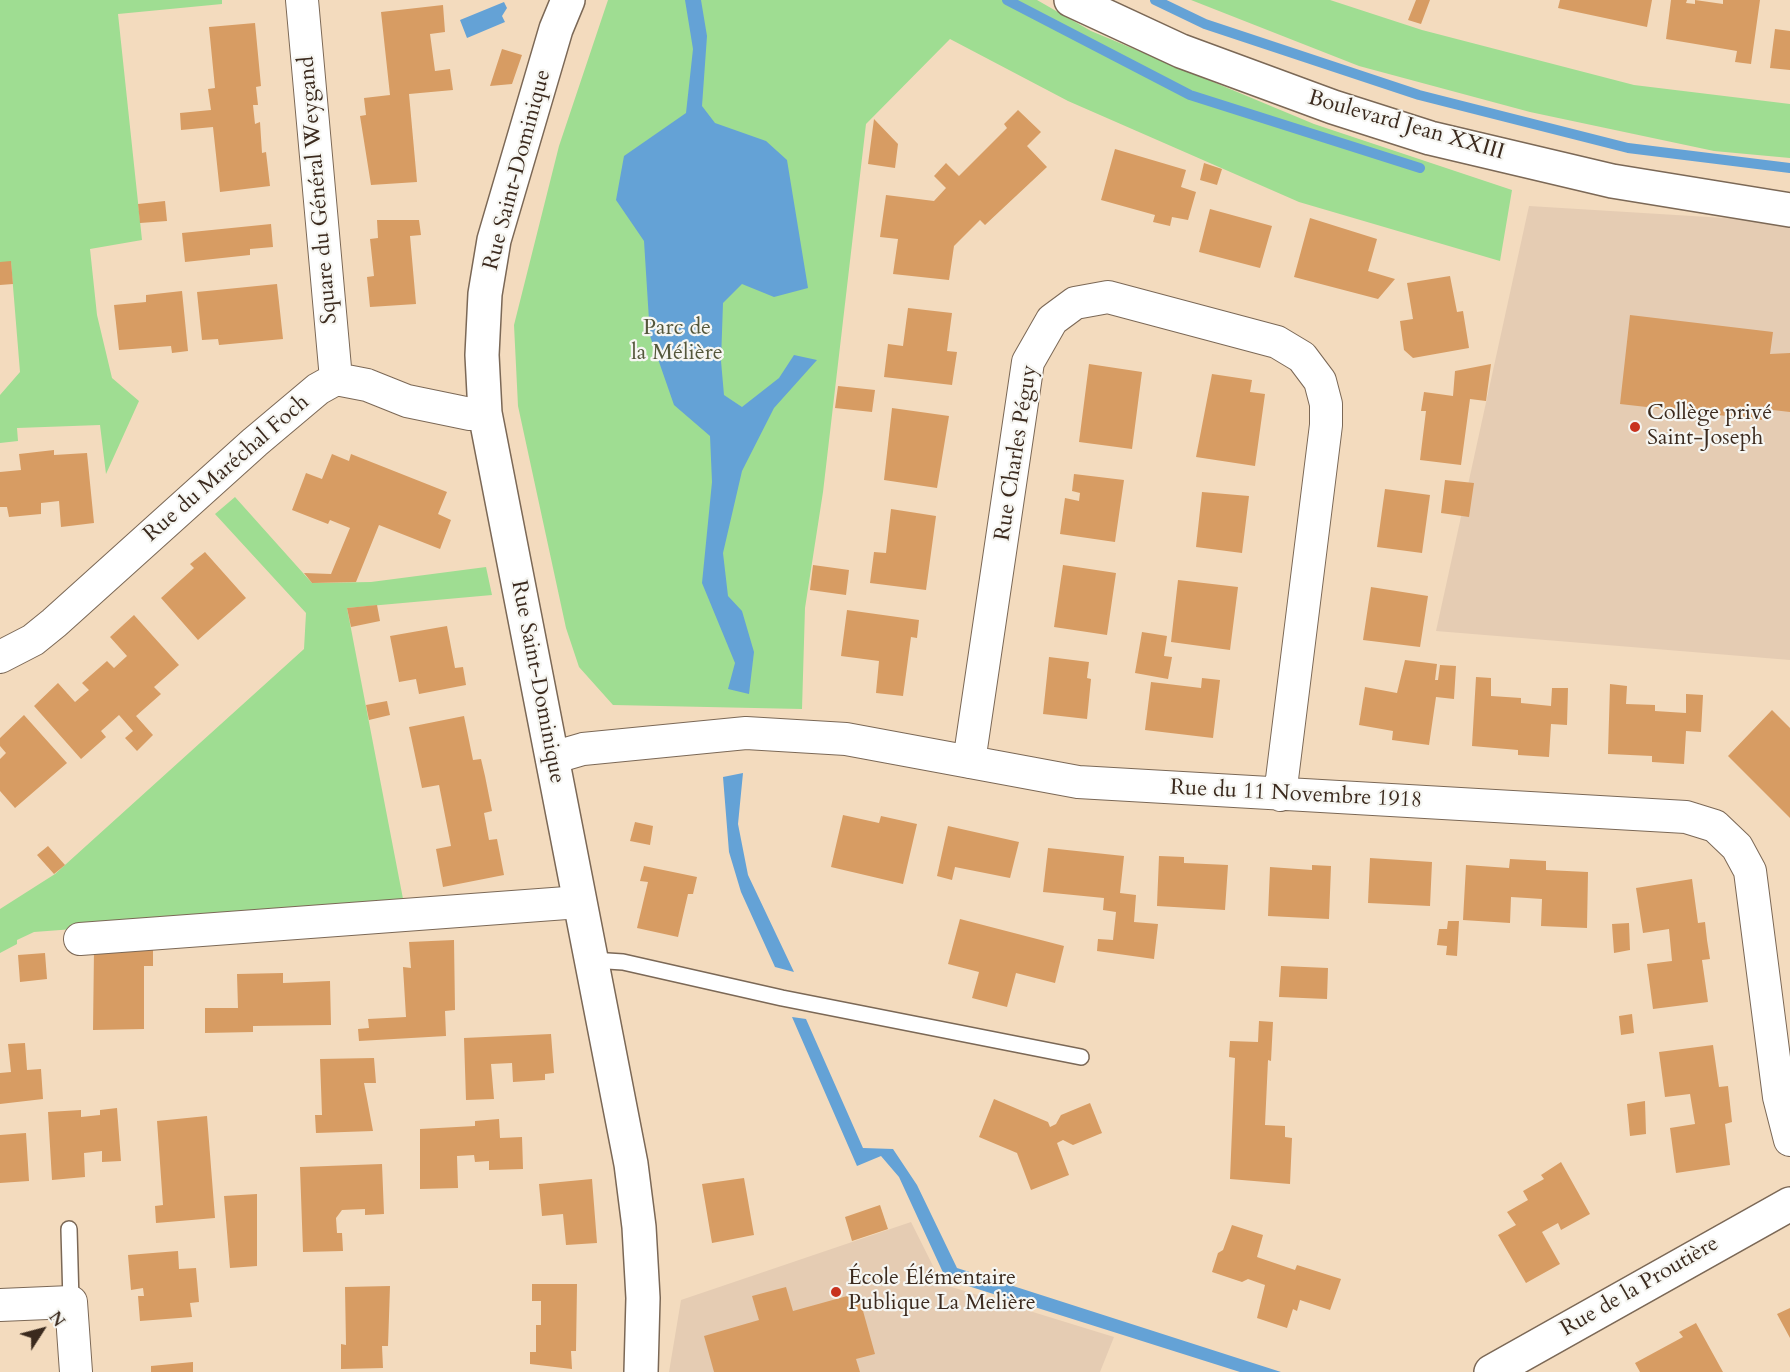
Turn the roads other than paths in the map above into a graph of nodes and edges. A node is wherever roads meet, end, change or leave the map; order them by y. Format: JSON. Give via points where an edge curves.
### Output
{"nodes":[{"id":1,"x":302,"y":0,"type":"edge"},
{"id":2,"x":568,"y":0,"type":"edge"},
{"id":3,"x":1071,"y":0,"type":"edge"},
{"id":4,"x":1790,"y":210,"type":"edge"},
{"id":5,"x":336,"y":379,"type":"junction"},
{"id":6,"x":485,"y":413,"type":"junction"},
{"id":7,"x":0,"y":657,"type":"edge"},
{"id":8,"x":552,"y":758,"type":"junction"},
{"id":9,"x":969,"y":762,"type":"junction"},
{"id":10,"x":1280,"y":795,"type":"junction"},
{"id":11,"x":580,"y":902,"type":"junction"},
{"id":12,"x":80,"y":939,"type":"dead end"},
{"id":13,"x":592,"y":960,"type":"junction"},
{"id":14,"x":1081,"y":1057,"type":"dead end"},
{"id":15,"x":1790,"y":1140,"type":"edge"},
{"id":16,"x":1790,"y":1204,"type":"edge"},
{"id":17,"x":69,"y":1229,"type":"dead end"},
{"id":18,"x":71,"y":1302,"type":"junction"},
{"id":19,"x":0,"y":1305,"type":"edge"},
{"id":20,"x":76,"y":1372,"type":"edge"},
{"id":21,"x":641,"y":1372,"type":"edge"},
{"id":22,"x":1491,"y":1372,"type":"edge"}],
"edges":[{"from":1,"to":5,"type":"street","name":"Square du Général Weygand"},
{"from":2,"to":6,"type":"street","name":"Rue Saint-Dominique","via":[[494,240],[482,343]]},
{"from":3,"to":4,"type":"street","name":"Boulevard Jean XXIII","via":[[1181,51],[1430,138],[1612,181]]},
{"from":5,"to":6,"type":"street","via":[[367,385],[416,404]]},
{"from":5,"to":7,"type":"street","name":"Rue du Maréchal Foch","via":[[318,389],[255,442],[54,623],[33,640]]},
{"from":6,"to":8,"type":"street","name":"Rue Saint-Dominique"},
{"from":8,"to":9,"type":"street","name":"Rue du 11 Novembre 1918","via":[[583,749],[746,733],[846,739]]},
{"from":8,"to":11,"type":"street","name":"Rue Saint-Dominique"},
{"from":9,"to":10,"type":"street","name":"Rue du 11 Novembre 1918","via":[[1078,782]]},
{"from":9,"to":10,"type":"street","name":"Rue Charles Péguy","via":[[1028,362],[1052,320],[1075,303],[1107,297],[1278,342],[1302,357],[1320,381],[1326,425]]},
{"from":10,"to":15,"type":"street","name":"Rue du 11 Novembre 1918","via":[[1686,817],[1715,826],[1737,847],[1750,871],[1779,1096]]},
{"from":11,"to":12,"type":"street"},
{"from":11,"to":13,"type":"street","name":"Rue Saint-Dominique"},
{"from":13,"to":14,"type":"lane","via":[[623,962]]},
{"from":13,"to":21,"type":"street","name":"Rue Saint-Dominique","via":[[631,1164],[639,1227],[643,1298]]},
{"from":16,"to":22,"type":"street","name":"Rue de la Proutière"},
{"from":17,"to":18,"type":"lane"},
{"from":18,"to":19,"type":"street"},
{"from":18,"to":20,"type":"street"}]}
